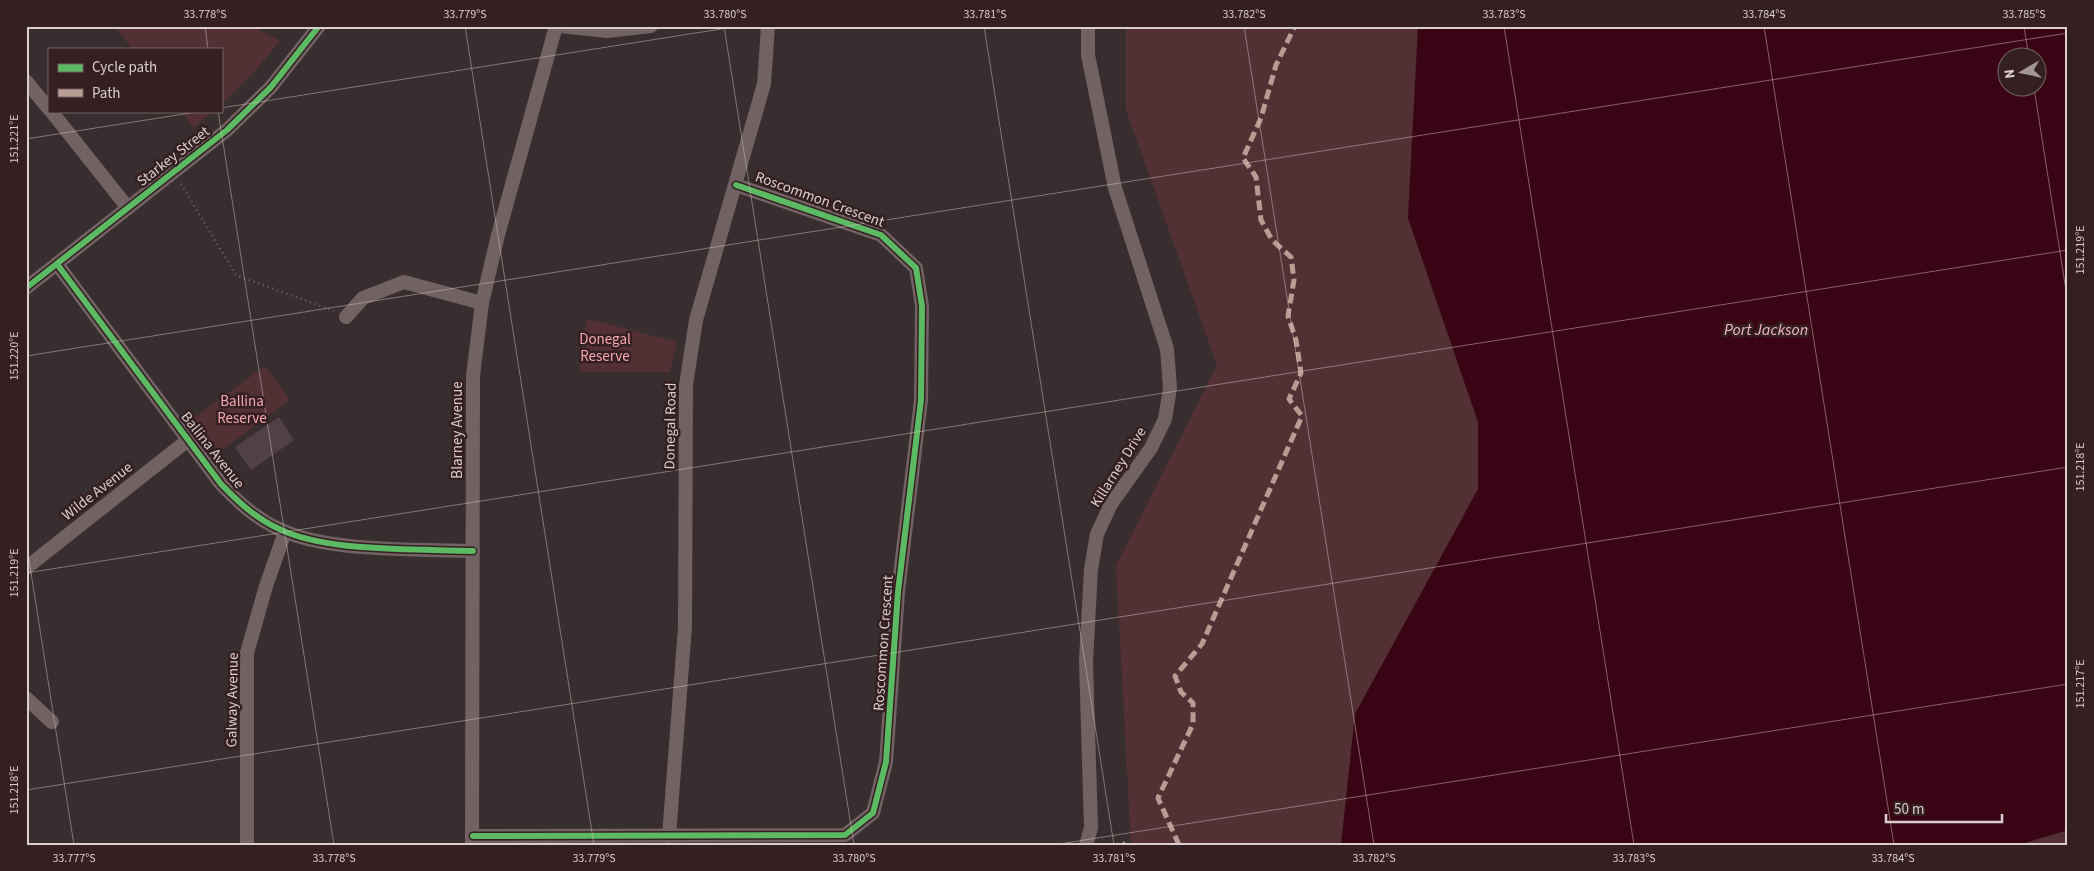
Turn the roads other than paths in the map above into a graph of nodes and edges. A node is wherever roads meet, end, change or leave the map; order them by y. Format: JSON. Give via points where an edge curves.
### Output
{"nodes":[{"id":1,"x":319,"y":26,"type":"edge"},
{"id":2,"x":556,"y":26,"type":"edge"},
{"id":3,"x":560,"y":26,"type":"edge"},
{"id":4,"x":649,"y":26,"type":"edge"},
{"id":5,"x":768,"y":26,"type":"edge"},
{"id":6,"x":1088,"y":26,"type":"edge"},
{"id":7,"x":26,"y":81,"type":"edge"},
{"id":8,"x":48,"y":108,"type":"edge"},
{"id":9,"x":52,"y":112,"type":"edge"},
{"id":10,"x":736,"y":185,"type":"junction"},
{"id":11,"x":128,"y":208,"type":"junction"},
{"id":12,"x":57,"y":264,"type":"junction"},
{"id":13,"x":26,"y":288,"type":"edge"},
{"id":14,"x":482,"y":303,"type":"junction"},
{"id":15,"x":346,"y":317,"type":"road end"},
{"id":16,"x":188,"y":440,"type":"junction"},
{"id":17,"x":285,"y":532,"type":"junction"},
{"id":18,"x":473,"y":551,"type":"junction"},
{"id":19,"x":26,"y":568,"type":"edge"},
{"id":20,"x":26,"y":698,"type":"edge"},
{"id":21,"x":52,"y":722,"type":"dead end"},
{"id":22,"x":669,"y":836,"type":"junction"},
{"id":23,"x":473,"y":840,"type":"edge"},
{"id":24,"x":248,"y":845,"type":"edge"},
{"id":25,"x":1086,"y":845,"type":"edge"}],
"edges":[{"from":1,"to":11,"type":"street","name":"Starkey Street","via":[[265,93],[227,130]]},
{"from":2,"to":14,"type":"street","name":"Blarney Avenue"},
{"from":3,"to":4,"type":"street","via":[[607,31]]},
{"from":5,"to":10,"type":"street","name":"Donegal Road","via":[[764,84]]},
{"from":6,"to":25,"type":"street","name":"Killarney Drive","via":[[1088,55],[1115,188],[1167,349],[1170,388],[1165,419],[1151,448],[1111,504],[1098,534],[1091,568],[1086,661],[1091,828]]},
{"from":7,"to":8,"type":"street"},
{"from":9,"to":11,"type":"street"},
{"from":10,"to":22,"type":"street","name":"Donegal Road","via":[[696,320],[686,385],[685,627]]},
{"from":10,"to":22,"type":"street","name":"Roscommon Crescent","via":[[881,235],[916,268],[922,306],[921,400],[898,592],[886,762],[873,813],[846,835]]},
{"from":11,"to":12,"type":"street","name":"Starkey Street"},
{"from":12,"to":13,"type":"street","name":"Starkey Street"},
{"from":12,"to":16,"type":"street","name":"Ballina Avenue"},
{"from":14,"to":15,"type":"street","via":[[404,282],[363,298]]},
{"from":14,"to":18,"type":"street","name":"Blarney Avenue","via":[[473,376]]},
{"from":16,"to":17,"type":"street","name":"Ballina Avenue","via":[[238,502]]},
{"from":16,"to":19,"type":"street","name":"Wilde Avenue"},
{"from":17,"to":18,"type":"street","name":"Ballina Avenue","via":[[339,545]]},
{"from":17,"to":24,"type":"street","name":"Galway Avenue","via":[[247,653]]},
{"from":18,"to":23,"type":"street","name":"Blarney Avenue"},
{"from":20,"to":21,"type":"street"},
{"from":22,"to":23,"type":"street","name":"Roscommon Crescent"}]}
